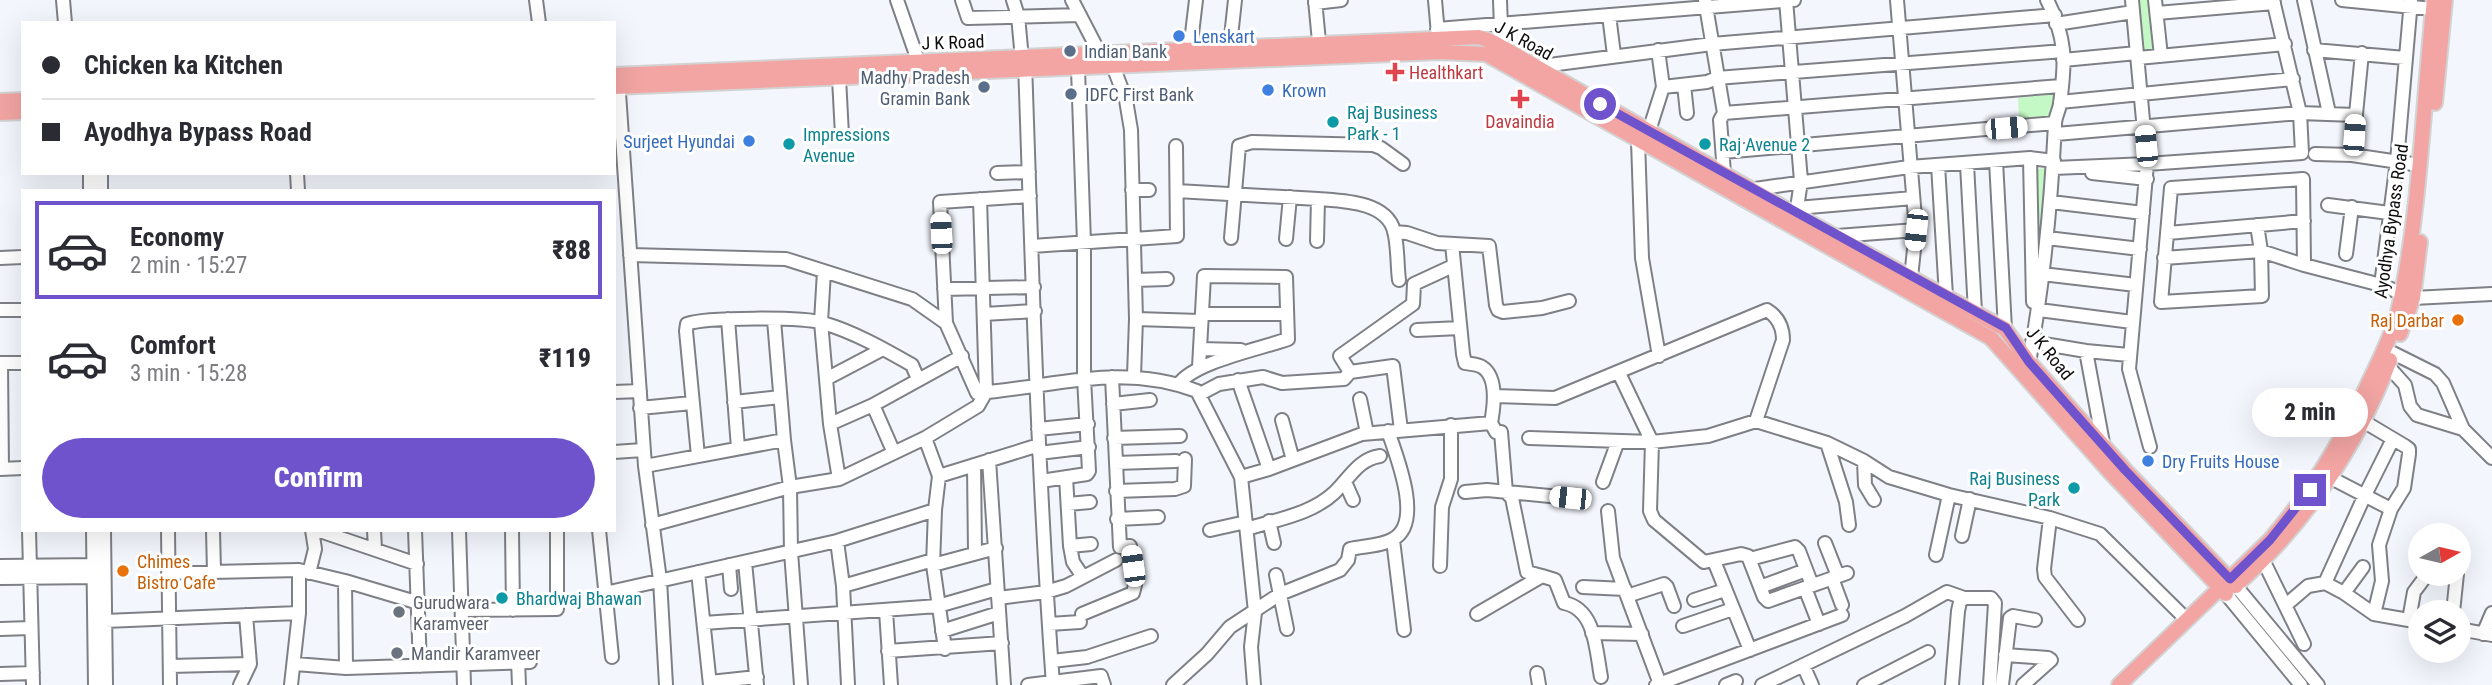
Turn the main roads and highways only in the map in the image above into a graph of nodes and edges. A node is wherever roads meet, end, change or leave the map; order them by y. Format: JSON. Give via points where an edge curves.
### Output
{"nodes":[{"id":1,"x":2439,"y":5,"type":"edge"},
{"id":2,"x":1482,"y":46,"type":"junction"},
{"id":3,"x":1320,"y":51,"type":"junction"},
{"id":4,"x":1503,"y":55,"type":"junction"},
{"id":5,"x":1190,"y":57,"type":"junction"},
{"id":6,"x":1024,"y":63,"type":"junction"},
{"id":7,"x":921,"y":69,"type":"junction"},
{"id":8,"x":616,"y":81,"type":"edge"},
{"id":9,"x":21,"y":100,"type":"edge"},
{"id":10,"x":0,"y":101,"type":"edge"},
{"id":11,"x":21,"y":112,"type":"edge"},
{"id":12,"x":0,"y":113,"type":"edge"},
{"id":13,"x":1644,"y":134,"type":"junction"},
{"id":14,"x":1791,"y":213,"type":"junction"},
{"id":15,"x":2407,"y":296,"type":"junction"},
{"id":16,"x":2050,"y":394,"type":"junction"},
{"id":17,"x":2228,"y":587,"type":"junction"},
{"id":18,"x":2119,"y":685,"type":"edge"},
{"id":19,"x":2133,"y":685,"type":"edge"}],
"edges":[{"from":1,"to":15,"type":"main road","name":"Ayodhya Bypass Road"},
{"from":1,"to":15,"type":"main road","name":"Ayodhya Bypass Road"},
{"from":2,"to":3,"type":"main road","name":"J K Road","via":[[1439,52]]},
{"from":2,"to":3,"type":"main road","name":"J K Road","via":[[1438,34]]},
{"from":2,"to":4,"type":"main road","name":"J K Road"},
{"from":3,"to":5,"type":"main road","name":"J K Road"},
{"from":4,"to":13,"type":"main road","name":"J K Road"},
{"from":4,"to":13,"type":"main road","name":"J K Road","via":[[1534,67]]},
{"from":5,"to":6,"type":"main road","name":"J K Road","via":[[1100,54]]},
{"from":5,"to":6,"type":"main road","name":"J K Road","via":[[1079,69]]},
{"from":6,"to":7,"type":"main road","name":"J K Road"},
{"from":7,"to":8,"type":"main road","name":"J K Road"},
{"from":7,"to":8,"type":"main road","name":"J K Road","via":[[839,78]]},
{"from":9,"to":10,"type":"main road"},
{"from":11,"to":12,"type":"main road"},
{"from":13,"to":14,"type":"main road","name":"J K Road"},
{"from":13,"to":14,"type":"main road","name":"J K Road","via":[[1724,173]]},
{"from":14,"to":16,"type":"main road","name":"J K Road","via":[[1991,338],[2026,377]]},
{"from":14,"to":16,"type":"main road","name":"J K Road","via":[[2006,328]]},
{"from":15,"to":17,"type":"main road","name":"Ayodhya Bypass Road","via":[[2348,429],[2310,490]]},
{"from":15,"to":17,"type":"main road","name":"Ayodhya Bypass Road","via":[[2390,360],[2331,478],[2263,560]]},
{"from":16,"to":17,"type":"main road","name":"J K Road","via":[[2103,443]]},
{"from":16,"to":17,"type":"main road","name":"J K Road","via":[[2110,472]]},
{"from":17,"to":18,"type":"main road","name":"Ayodhya Bypass Road"},
{"from":17,"to":19,"type":"main road","name":"Ayodhya Bypass Road"}]}
